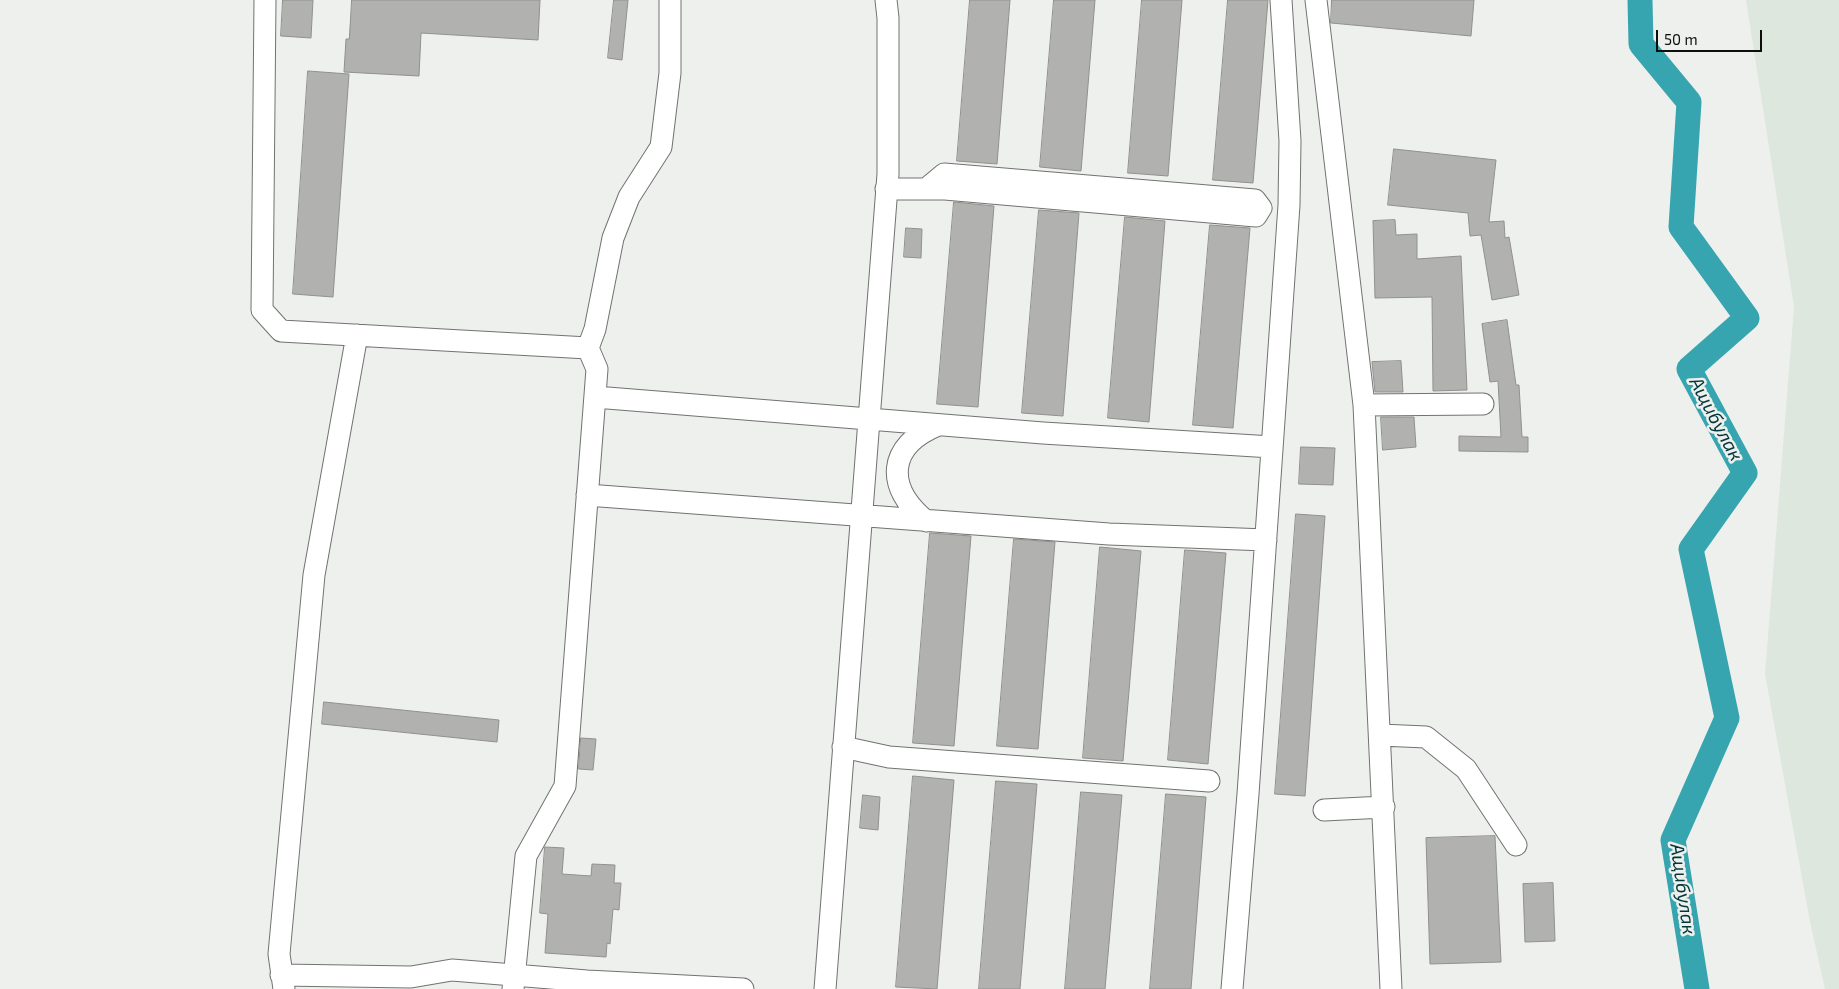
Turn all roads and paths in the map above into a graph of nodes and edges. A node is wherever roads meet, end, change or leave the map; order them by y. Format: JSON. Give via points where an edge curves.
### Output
{"nodes":[{"id":1,"x":265,"y":0,"type":"edge"},
{"id":2,"x":670,"y":0,"type":"edge"},
{"id":3,"x":886,"y":0,"type":"edge"},
{"id":4,"x":1281,"y":0,"type":"edge"},
{"id":5,"x":1316,"y":0,"type":"edge"},
{"id":6,"x":886,"y":189,"type":"junction"},
{"id":7,"x":926,"y":189,"type":"junction"},
{"id":8,"x":357,"y":335,"type":"junction"},
{"id":9,"x":588,"y":348,"type":"junction"},
{"id":10,"x":595,"y":397,"type":"junction"},
{"id":11,"x":1483,"y":404,"type":"dead end"},
{"id":12,"x":1364,"y":405,"type":"junction"},
{"id":13,"x":869,"y":419,"type":"junction"},
{"id":14,"x":938,"y":425,"type":"junction"},
{"id":15,"x":1272,"y":447,"type":"junction"},
{"id":16,"x":588,"y":495,"type":"junction"},
{"id":17,"x":861,"y":517,"type":"junction"},
{"id":18,"x":926,"y":521,"type":"junction"},
{"id":19,"x":1266,"y":540,"type":"junction"},
{"id":20,"x":1380,"y":735,"type":"junction"},
{"id":21,"x":843,"y":747,"type":"junction"},
{"id":22,"x":1209,"y":781,"type":"dead end"},
{"id":23,"x":1384,"y":807,"type":"junction"},
{"id":24,"x":1324,"y":810,"type":"dead end"},
{"id":25,"x":1516,"y":845,"type":"dead end"},
{"id":26,"x":283,"y":982,"type":"edge"},
{"id":27,"x":514,"y":982,"type":"edge"},
{"id":28,"x":743,"y":989,"type":"edge"},
{"id":29,"x":824,"y":989,"type":"edge"},
{"id":30,"x":1232,"y":989,"type":"edge"},
{"id":31,"x":1391,"y":989,"type":"edge"}],
"edges":[{"from":1,"to":8,"type":"lane","via":[[262,310],[281,331]]},
{"from":2,"to":9,"type":"lane","via":[[670,73],[661,148],[628,197],[616,230]]},
{"from":3,"to":6,"type":"lane"},
{"from":4,"to":15,"type":"lane","via":[[1290,141],[1289,205]]},
{"from":5,"to":12,"type":"lane"},
{"from":6,"to":7,"type":"lane"},
{"from":6,"to":13,"type":"lane"},
{"from":7,"to":7,"type":"lane","via":[[1256,216],[1261,208],[1255,200],[944,174]]},
{"from":8,"to":9,"type":"lane"},
{"from":8,"to":26,"type":"lane","via":[[314,575],[279,954]]},
{"from":9,"to":10,"type":"lane","via":[[597,369]]},
{"from":10,"to":13,"type":"lane"},
{"from":10,"to":16,"type":"lane"},
{"from":11,"to":12,"type":"lane"},
{"from":12,"to":20,"type":"lane"},
{"from":13,"to":14,"type":"lane"},
{"from":13,"to":17,"type":"lane"},
{"from":14,"to":15,"type":"lane"},
{"from":14,"to":18,"type":"lane","via":[[920,432],[906,446],[897,476],[902,496],[911,509]]},
{"from":15,"to":19,"type":"lane"},
{"from":16,"to":17,"type":"lane"},
{"from":16,"to":27,"type":"lane","via":[[565,786],[526,856]]},
{"from":17,"to":18,"type":"lane"},
{"from":17,"to":21,"type":"lane"},
{"from":18,"to":19,"type":"lane","via":[[1110,534]]},
{"from":19,"to":30,"type":"lane"},
{"from":20,"to":23,"type":"lane"},
{"from":20,"to":25,"type":"lane","via":[[1426,737],[1466,769]]},
{"from":21,"to":22,"type":"lane","via":[[889,757]]},
{"from":21,"to":29,"type":"lane"},
{"from":23,"to":24,"type":"lane"},
{"from":23,"to":31,"type":"lane"},
{"from":26,"to":27,"type":"lane","via":[[411,977],[452,970]]},
{"from":27,"to":28,"type":"lane"}]}
